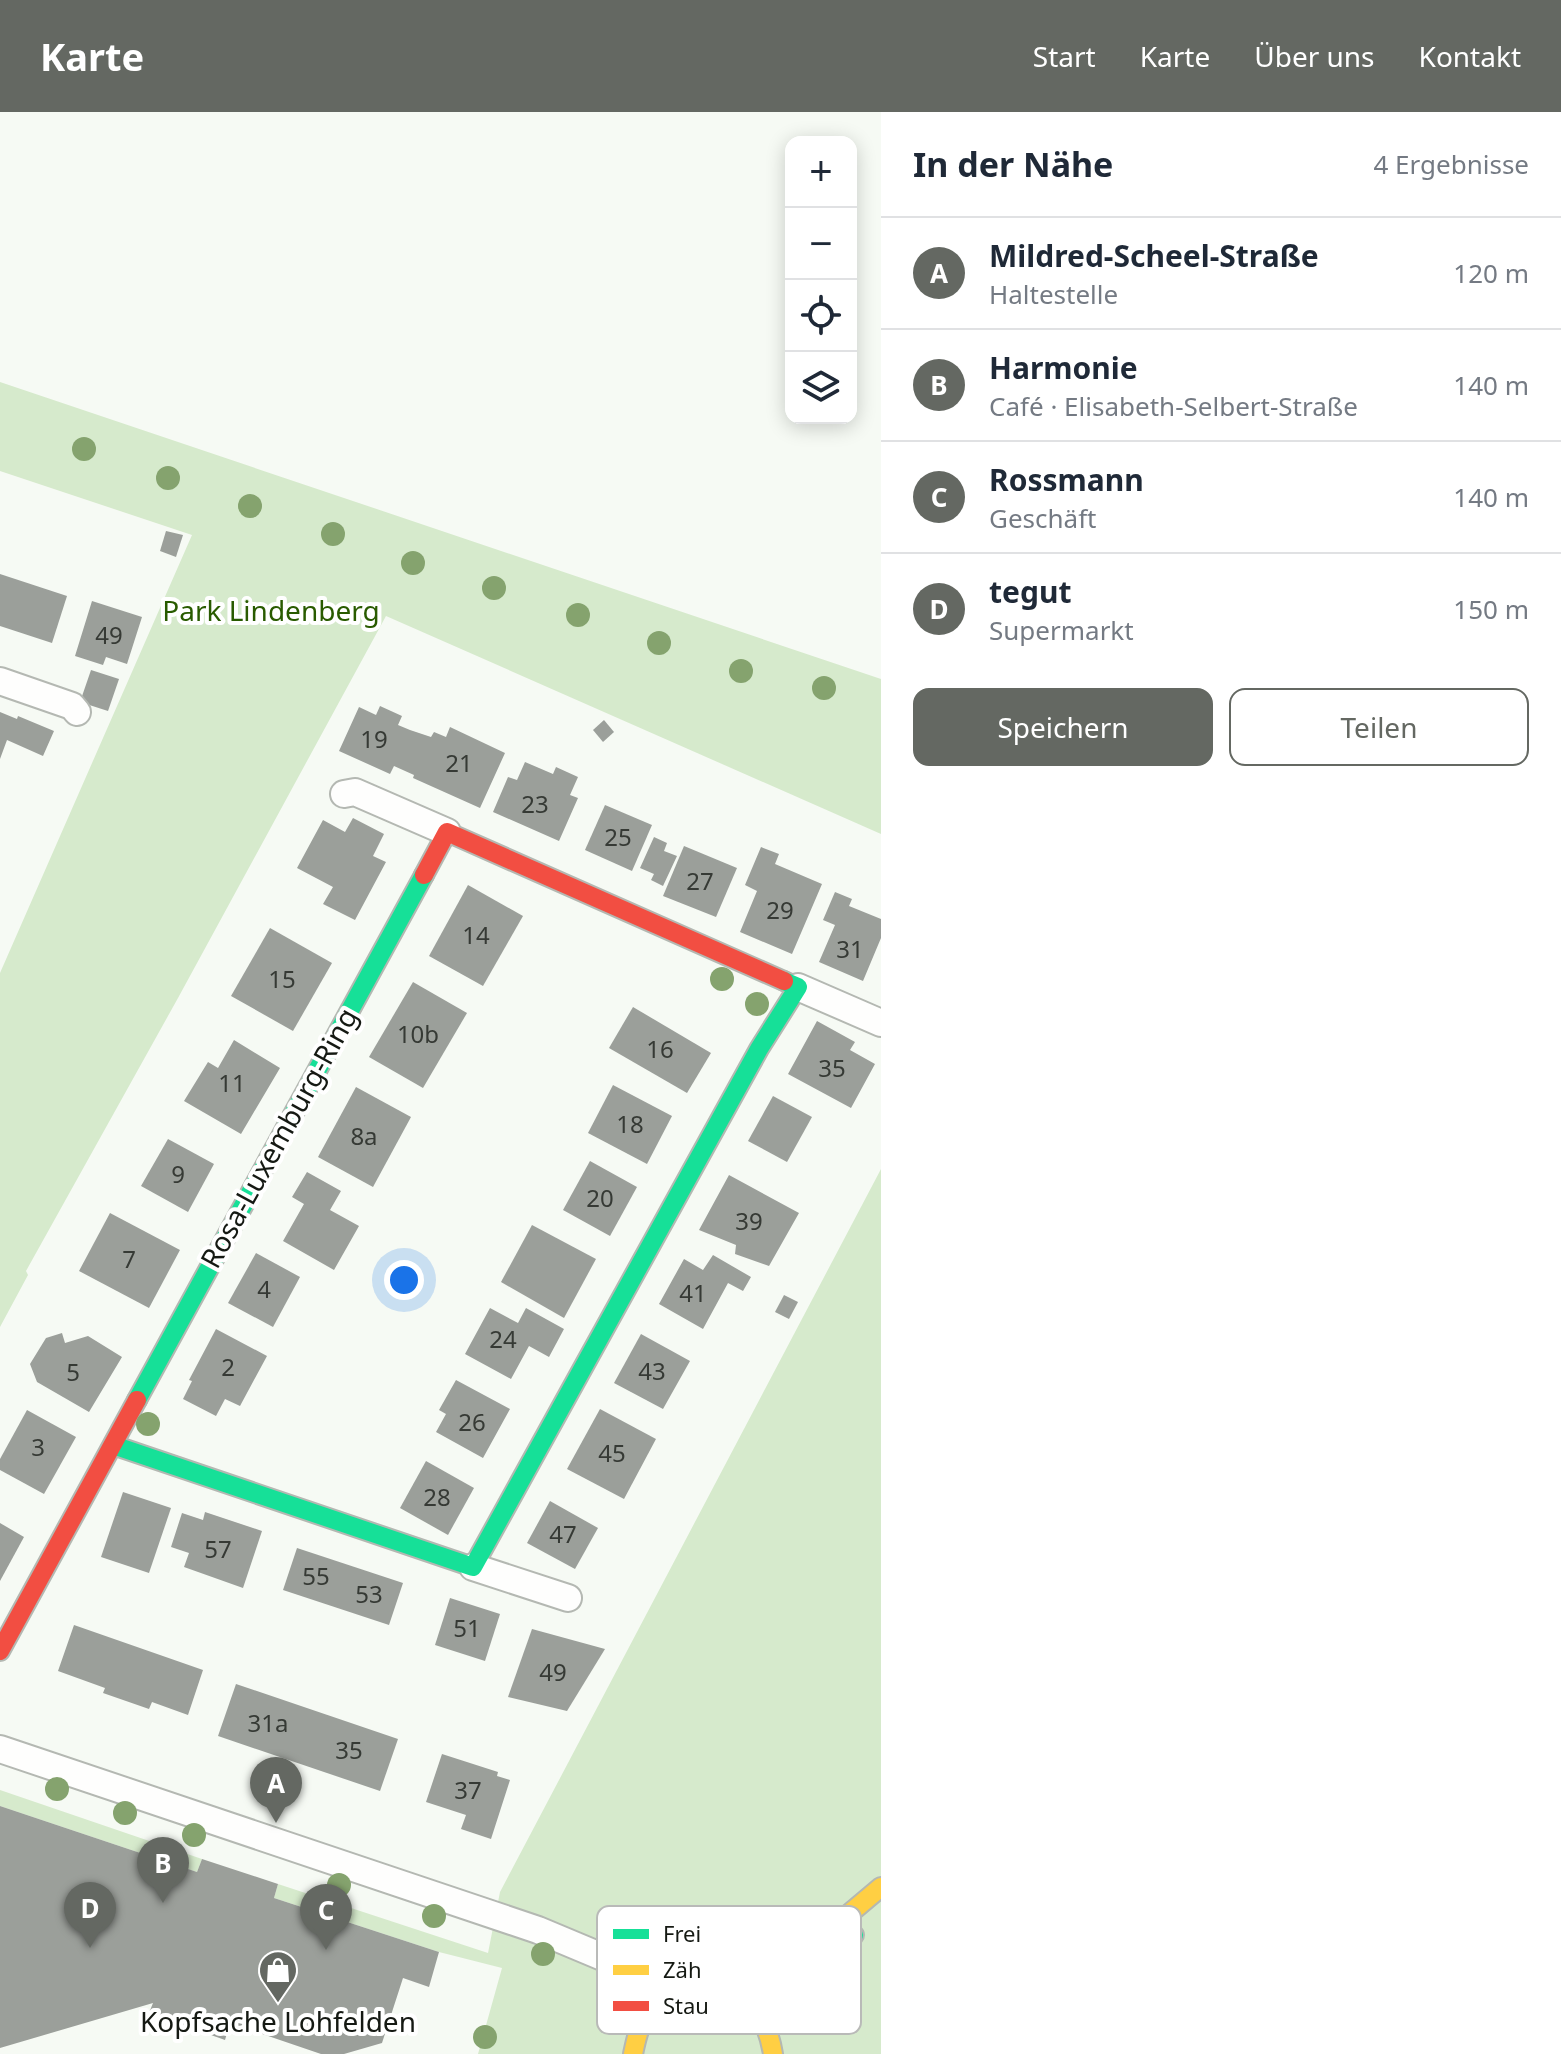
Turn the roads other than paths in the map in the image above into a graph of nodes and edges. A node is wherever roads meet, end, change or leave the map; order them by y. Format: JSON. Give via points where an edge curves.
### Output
{"nodes":[{"id":1,"x":0,"y":681,"type":"edge"},
{"id":2,"x":77,"y":712,"type":"dead end"},
{"id":3,"x":344,"y":794,"type":"dead end"},
{"id":4,"x":447,"y":832,"type":"junction"},
{"id":5,"x":798,"y":987,"type":"junction"},
{"id":6,"x":881,"y":1023,"type":"edge"},
{"id":7,"x":113,"y":1445,"type":"junction"},
{"id":8,"x":473,"y":1567,"type":"junction"},
{"id":9,"x":568,"y":1598,"type":"dead end"},
{"id":10,"x":0,"y":1651,"type":"edge"},
{"id":11,"x":0,"y":1749,"type":"edge"},
{"id":12,"x":881,"y":1887,"type":"edge"},
{"id":13,"x":858,"y":1906,"type":"edge"},
{"id":14,"x":881,"y":1906,"type":"edge"},
{"id":15,"x":861,"y":1927,"type":"edge"},
{"id":16,"x":597,"y":1955,"type":"edge"},
{"id":17,"x":639,"y":2034,"type":"edge"},
{"id":18,"x":769,"y":2034,"type":"edge"},
{"id":19,"x":633,"y":2054,"type":"edge"},
{"id":20,"x":773,"y":2054,"type":"edge"}],
"edges":[{"from":1,"to":2,"type":"street"},
{"from":3,"to":4,"type":"street","via":[[355,792]]},
{"from":4,"to":5,"type":"street"},
{"from":4,"to":7,"type":"street","name":"Rosa-Luxemburg-Ring"},
{"from":5,"to":6,"type":"street"},
{"from":5,"to":8,"type":"street"},
{"from":7,"to":8,"type":"street"},
{"from":7,"to":10,"type":"street","name":"Rosa-Luxemburg-Ring"},
{"from":8,"to":9,"type":"street"},
{"from":11,"to":16,"type":"street","via":[[538,1930]]},
{"from":12,"to":13,"type":"street"},
{"from":14,"to":15,"type":"street"},
{"from":17,"to":19,"type":"street"},
{"from":18,"to":20,"type":"street"}]}
